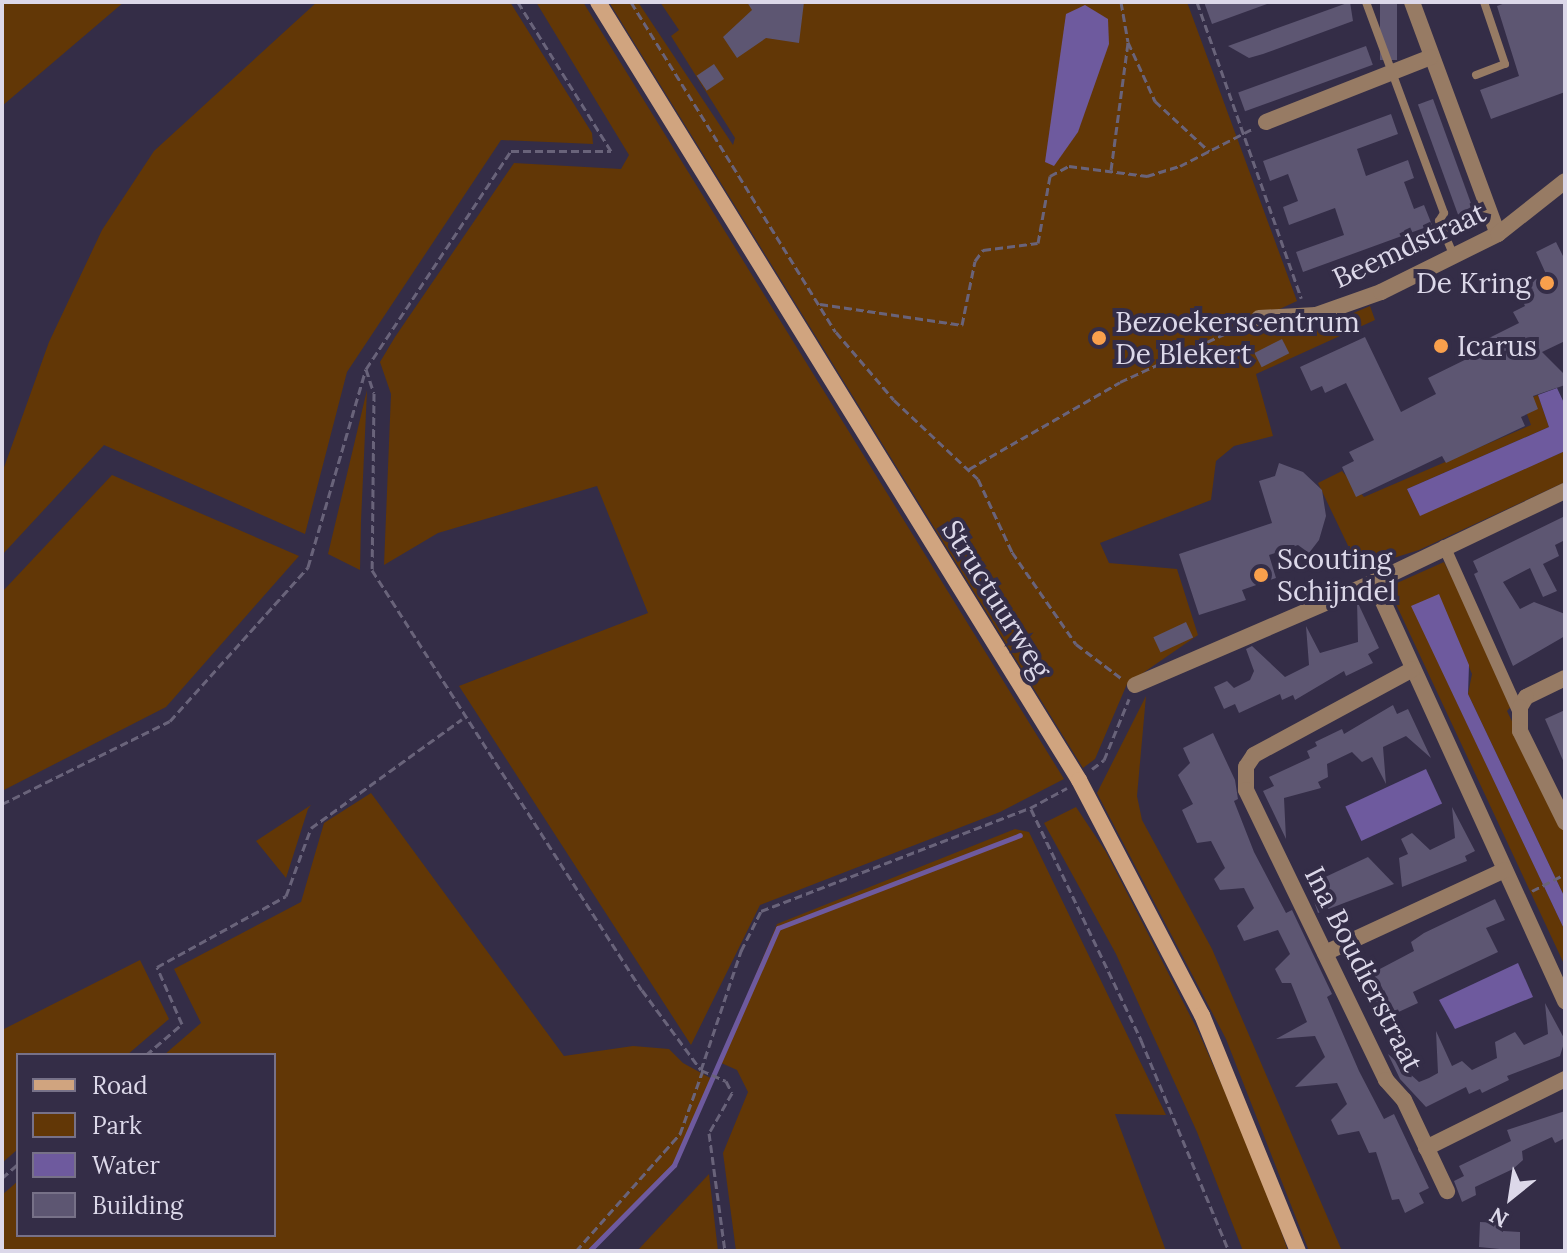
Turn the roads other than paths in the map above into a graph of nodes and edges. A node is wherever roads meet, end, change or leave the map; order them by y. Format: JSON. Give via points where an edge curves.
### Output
{"nodes":[{"id":1,"x":598,"y":2,"type":"edge"},
{"id":2,"x":1366,"y":2,"type":"edge"},
{"id":3,"x":1484,"y":2,"type":"edge"},
{"id":4,"x":1415,"y":3,"type":"edge"},
{"id":5,"x":1431,"y":57,"type":"junction"},
{"id":6,"x":1392,"y":72,"type":"junction"},
{"id":7,"x":1476,"y":75,"type":"dead end"},
{"id":8,"x":1266,"y":122,"type":"road end"},
{"id":9,"x":1565,"y":181,"type":"edge"},
{"id":10,"x":1498,"y":234,"type":"junction"},
{"id":11,"x":1454,"y":257,"type":"junction"},
{"id":12,"x":1259,"y":318,"type":"road end"},
{"id":13,"x":1565,"y":491,"type":"edge"},
{"id":14,"x":1444,"y":546,"type":"junction"},
{"id":15,"x":1374,"y":582,"type":"junction"},
{"id":16,"x":1413,"y":669,"type":"junction"},
{"id":17,"x":1565,"y":678,"type":"edge"},
{"id":18,"x":1135,"y":685,"type":"road end"},
{"id":19,"x":1521,"y":718,"type":"junction"},
{"id":20,"x":1565,"y":822,"type":"edge"},
{"id":21,"x":1505,"y":870,"type":"junction"},
{"id":22,"x":1325,"y":953,"type":"junction"},
{"id":23,"x":1565,"y":1002,"type":"edge"},
{"id":24,"x":1565,"y":1079,"type":"edge"},
{"id":25,"x":1426,"y":1148,"type":"junction"},
{"id":26,"x":1447,"y":1191,"type":"dead end"},
{"id":27,"x":1298,"y":1251,"type":"edge"}],
"edges":[{"from":1,"to":27,"type":"main road","name":"Structuurweg","via":[[1079,780],[1202,1015]]},
{"from":2,"to":6,"type":"lane"},
{"from":3,"to":7,"type":"lane","via":[[1505,64]]},
{"from":4,"to":5,"type":"street"},
{"from":5,"to":6,"type":"street"},
{"from":5,"to":10,"type":"street"},
{"from":6,"to":8,"type":"street"},
{"from":6,"to":11,"type":"lane","via":[[1444,213],[1439,221]]},
{"from":9,"to":10,"type":"street","name":"Beemdstraat"},
{"from":10,"to":11,"type":"street","name":"Beemdstraat"},
{"from":11,"to":12,"type":"street","name":"Beemdstraat","via":[[1316,315]]},
{"from":13,"to":14,"type":"street"},
{"from":14,"to":15,"type":"street"},
{"from":14,"to":19,"type":"street"},
{"from":15,"to":16,"type":"street"},
{"from":15,"to":18,"type":"street"},
{"from":16,"to":21,"type":"street"},
{"from":16,"to":22,"type":"street","name":"Ina Boudierstraat","via":[[1254,755],[1246,767],[1246,790]]},
{"from":17,"to":19,"type":"street","via":[[1526,697]]},
{"from":19,"to":20,"type":"street","via":[[1520,731]]},
{"from":21,"to":22,"type":"street"},
{"from":21,"to":23,"type":"street"},
{"from":22,"to":25,"type":"street","name":"Ina Boudierstraat","via":[[1386,1080],[1404,1100]]},
{"from":24,"to":25,"type":"street"},
{"from":25,"to":26,"type":"street","name":"Ina Boudierstraat"}]}
